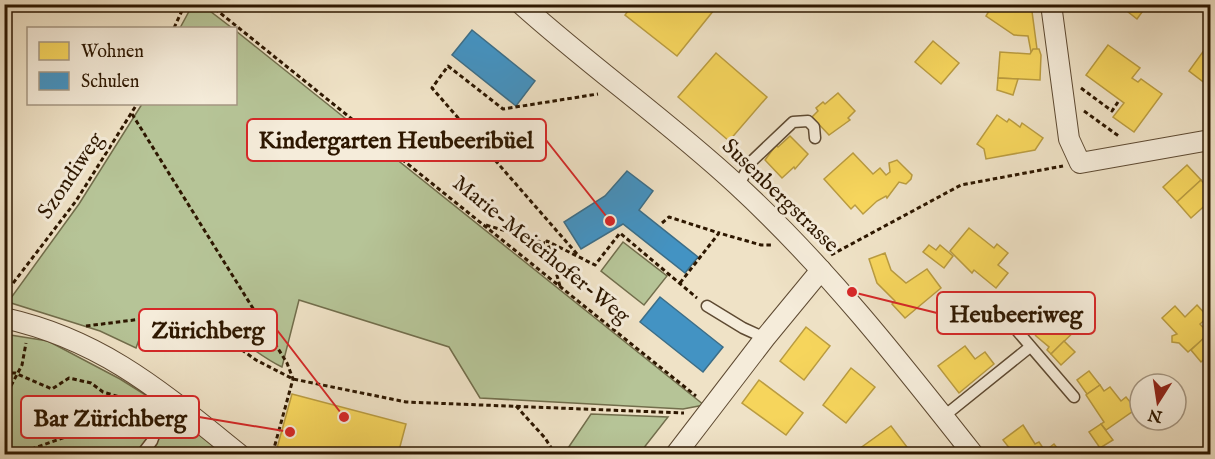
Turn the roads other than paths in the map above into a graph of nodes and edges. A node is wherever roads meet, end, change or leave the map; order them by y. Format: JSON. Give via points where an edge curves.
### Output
{"nodes":[{"id":1,"x":521,"y":4,"type":"edge"},
{"id":2,"x":1051,"y":4,"type":"edge"},
{"id":3,"x":815,"y":138,"type":"dead end"},
{"id":4,"x":1210,"y":140,"type":"edge"},
{"id":5,"x":738,"y":186,"type":"junction"},
{"id":6,"x":823,"y":265,"type":"junction"},
{"id":7,"x":989,"y":298,"type":"dead end"},
{"id":8,"x":707,"y":306,"type":"road end"},
{"id":9,"x":4,"y":318,"type":"edge"},
{"id":10,"x":765,"y":338,"type":"junction"},
{"id":11,"x":1030,"y":347,"type":"junction"},
{"id":12,"x":168,"y":397,"type":"junction"},
{"id":13,"x":1074,"y":397,"type":"dead end"},
{"id":14,"x":943,"y":417,"type":"junction"},
{"id":15,"x":142,"y":454,"type":"edge"},
{"id":16,"x":239,"y":454,"type":"edge"},
{"id":17,"x":676,"y":454,"type":"edge"},
{"id":18,"x":973,"y":454,"type":"edge"}],
"edges":[{"from":1,"to":5,"type":"street","name":"Susenbergstrasse"},
{"from":2,"to":4,"type":"street","via":[[1069,139],[1080,163]]},
{"from":3,"to":5,"type":"lane","via":[[814,127],[808,121],[793,122],[752,161]]},
{"from":5,"to":6,"type":"street","name":"Susenbergstrasse"},
{"from":6,"to":10,"type":"street"},
{"from":6,"to":14,"type":"street","name":"Susenbergstrasse"},
{"from":7,"to":11,"type":"lane"},
{"from":8,"to":10,"type":"lane"},
{"from":9,"to":12,"type":"street","via":[[50,329],[91,346]]},
{"from":10,"to":17,"type":"street"},
{"from":11,"to":13,"type":"lane"},
{"from":11,"to":14,"type":"lane"},
{"from":12,"to":15,"type":"lane","via":[[152,441]]},
{"from":12,"to":16,"type":"street"},
{"from":14,"to":18,"type":"street","name":"Susenbergstrasse"}]}
